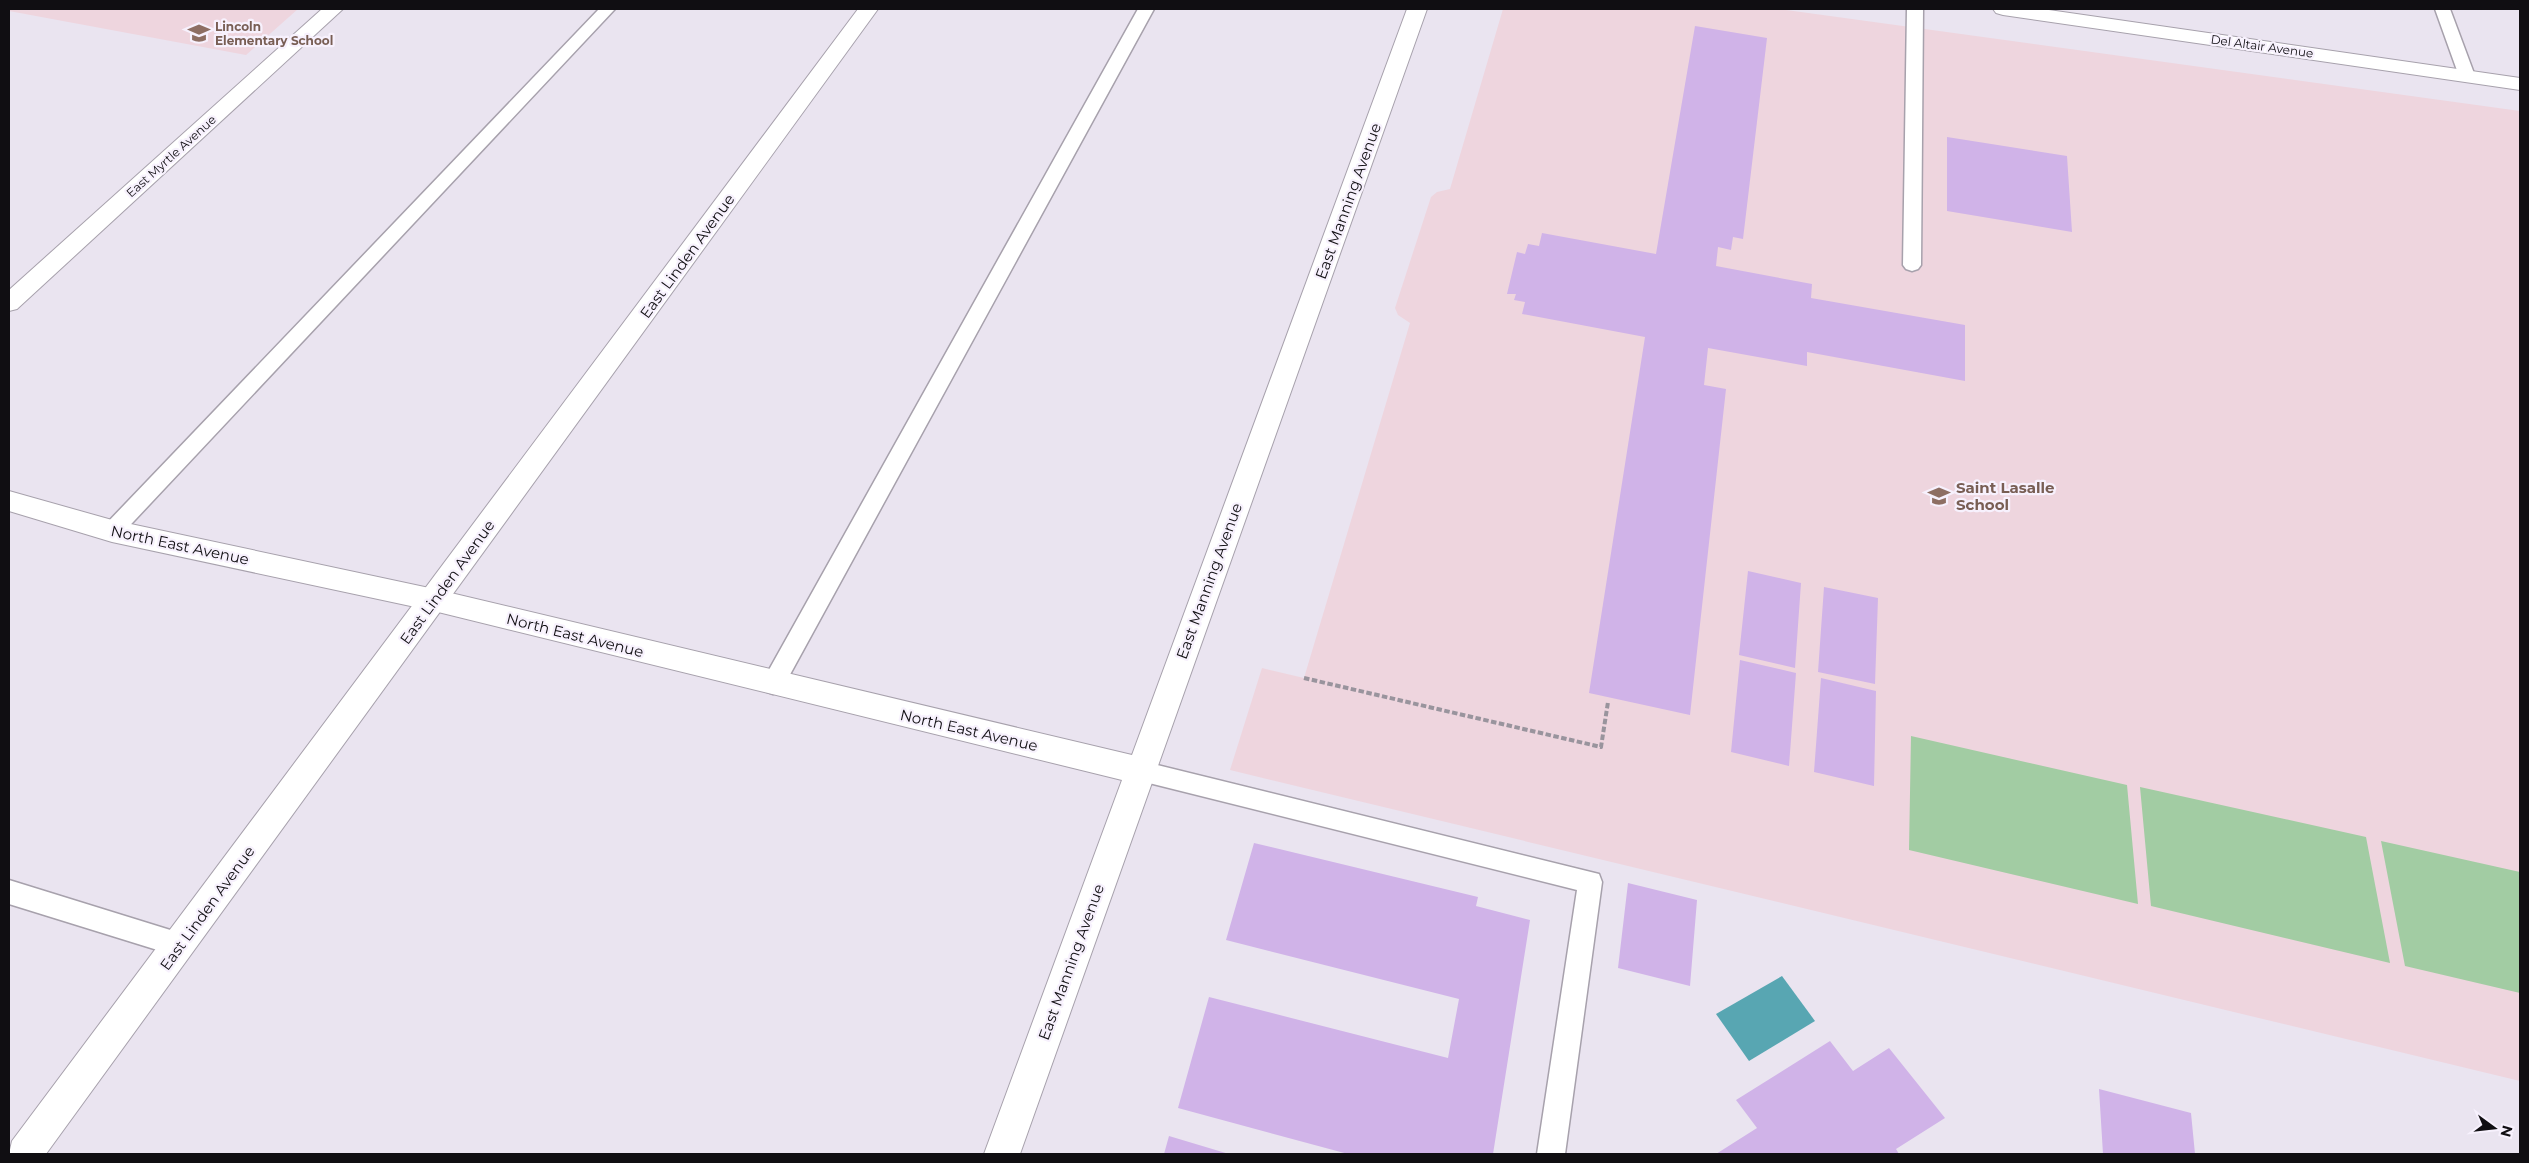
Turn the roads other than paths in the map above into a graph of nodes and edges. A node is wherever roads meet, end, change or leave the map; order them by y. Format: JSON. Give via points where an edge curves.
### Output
{"nodes":[{"id":1,"x":333,"y":9,"type":"edge"},
{"id":2,"x":607,"y":9,"type":"edge"},
{"id":3,"x":868,"y":9,"type":"edge"},
{"id":4,"x":1146,"y":9,"type":"edge"},
{"id":5,"x":1417,"y":9,"type":"edge"},
{"id":6,"x":1915,"y":9,"type":"edge"},
{"id":7,"x":2003,"y":9,"type":"edge"},
{"id":8,"x":2442,"y":9,"type":"edge"},
{"id":9,"x":2048,"y":12,"type":"edge"},
{"id":10,"x":2467,"y":76,"type":"junction"},
{"id":11,"x":2520,"y":84,"type":"edge"},
{"id":12,"x":1912,"y":265,"type":"dead end"},
{"id":13,"x":9,"y":303,"type":"edge"},
{"id":14,"x":9,"y":501,"type":"edge"},
{"id":15,"x":112,"y":531,"type":"junction"},
{"id":16,"x":434,"y":600,"type":"junction"},
{"id":17,"x":773,"y":684,"type":"junction"},
{"id":18,"x":1141,"y":771,"type":"junction"},
{"id":19,"x":9,"y":892,"type":"edge"},
{"id":20,"x":180,"y":945,"type":"junction"},
{"id":21,"x":24,"y":1154,"type":"edge"},
{"id":22,"x":1002,"y":1154,"type":"edge"},
{"id":23,"x":1551,"y":1154,"type":"edge"}],
"edges":[{"from":1,"to":13,"type":"street","name":"East Myrtle Avenue"},
{"from":2,"to":15,"type":"lane"},
{"from":3,"to":16,"type":"street","name":"East Linden Avenue"},
{"from":4,"to":17,"type":"lane"},
{"from":5,"to":18,"type":"street","name":"East Manning Avenue"},
{"from":6,"to":12,"type":"lane"},
{"from":7,"to":9,"type":"street","name":"Del Altair Avenue"},
{"from":8,"to":10,"type":"lane"},
{"from":9,"to":10,"type":"street","name":"Del Altair Avenue"},
{"from":10,"to":11,"type":"street","name":"Del Altair Avenue"},
{"from":14,"to":15,"type":"street","name":"North East Avenue"},
{"from":15,"to":16,"type":"street","name":"North East Avenue"},
{"from":16,"to":17,"type":"street","name":"North East Avenue"},
{"from":16,"to":20,"type":"street","name":"East Linden Avenue"},
{"from":17,"to":18,"type":"street","name":"North East Avenue"},
{"from":18,"to":22,"type":"street","name":"East Manning Avenue"},
{"from":18,"to":23,"type":"lane","via":[[1590,882]]},
{"from":19,"to":20,"type":"lane"},
{"from":20,"to":21,"type":"street","name":"East Linden Avenue"}]}
